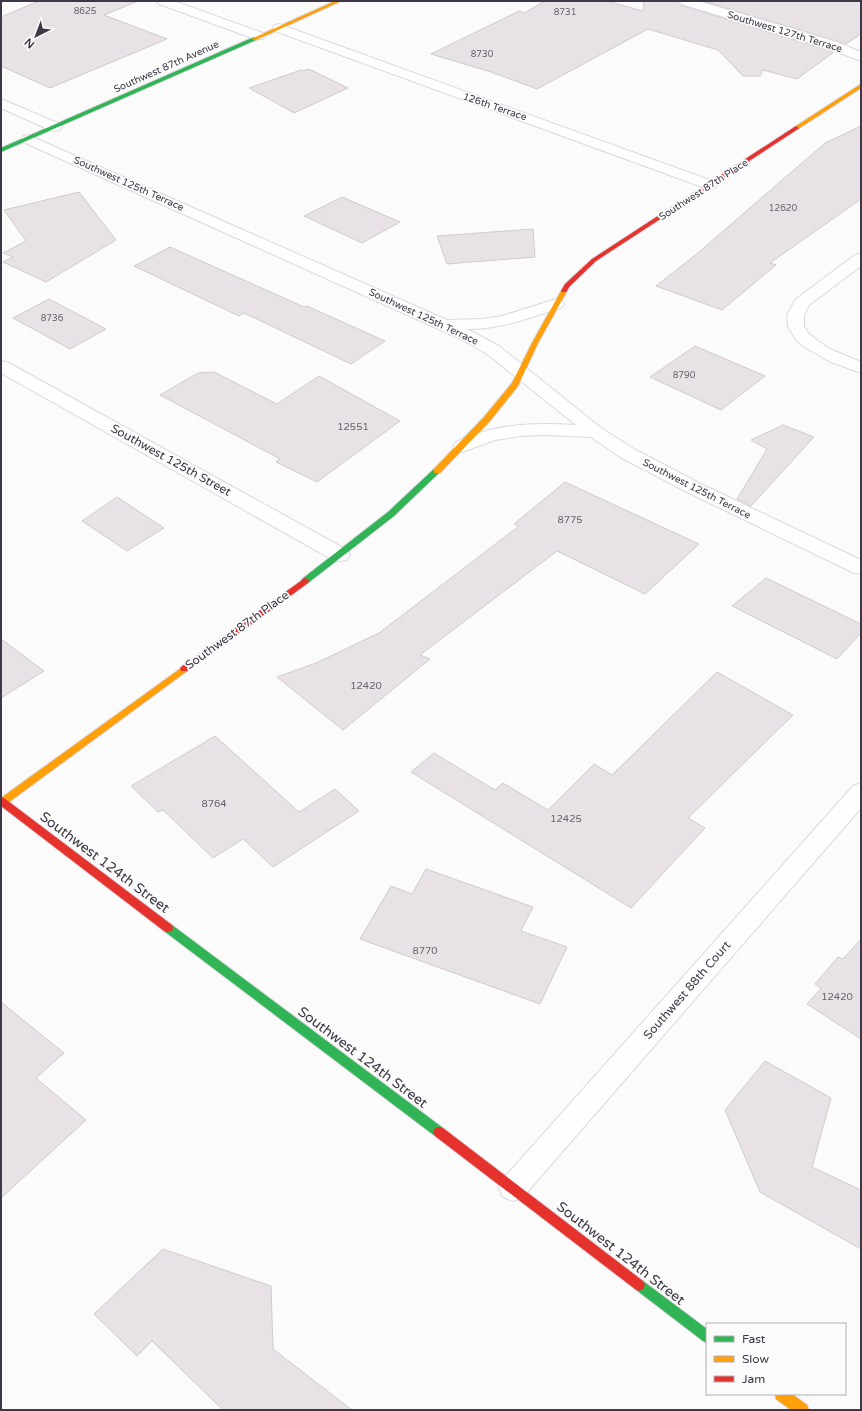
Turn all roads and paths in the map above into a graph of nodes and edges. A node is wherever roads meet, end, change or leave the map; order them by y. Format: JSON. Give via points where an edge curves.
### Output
{"nodes":[{"id":1,"x":163,"y":1,"type":"edge"},
{"id":2,"x":339,"y":1,"type":"edge"},
{"id":3,"x":684,"y":1,"type":"edge"},
{"id":4,"x":279,"y":28,"type":"junction"},
{"id":5,"x":259,"y":36,"type":"junction"},
{"id":6,"x":861,"y":57,"type":"edge"},
{"id":7,"x":861,"y":86,"type":"edge"},
{"id":8,"x":1,"y":103,"type":"edge"},
{"id":9,"x":55,"y":126,"type":"junction"},
{"id":10,"x":28,"y":139,"type":"junction"},
{"id":11,"x":1,"y":150,"type":"edge"},
{"id":12,"x":710,"y":185,"type":"junction"},
{"id":13,"x":861,"y":258,"type":"edge"},
{"id":14,"x":556,"y":304,"type":"junction"},
{"id":15,"x":444,"y":324,"type":"junction"},
{"id":16,"x":1,"y":366,"type":"edge"},
{"id":17,"x":861,"y":368,"type":"edge"},
{"id":18,"x":521,"y":371,"type":"junction"},
{"id":19,"x":595,"y":432,"type":"junction"},
{"id":20,"x":462,"y":446,"type":"junction"},
{"id":21,"x":340,"y":555,"type":"junction"},
{"id":22,"x":861,"y":568,"type":"edge"},
{"id":23,"x":861,"y":792,"type":"edge"},
{"id":24,"x":2,"y":802,"type":"edge"},
{"id":25,"x":514,"y":1188,"type":"junction"},
{"id":26,"x":706,"y":1336,"type":"edge"},
{"id":27,"x":782,"y":1395,"type":"edge"},
{"id":28,"x":802,"y":1410,"type":"edge"}],
"edges":[{"from":1,"to":5,"type":"street"},
{"from":2,"to":4,"type":"street","name":"Southwest 87th Avenue"},
{"from":3,"to":6,"type":"street","name":"Southwest 127th Terrace","via":[[832,45]]},
{"from":4,"to":5,"type":"street","name":"Southwest 87th Avenue"},
{"from":4,"to":12,"type":"street","name":"126th Terrace"},
{"from":5,"to":9,"type":"street","name":"Southwest 87th Avenue"},
{"from":7,"to":12,"type":"street","name":"Southwest 87th Place"},
{"from":8,"to":9,"type":"street"},
{"from":9,"to":10,"type":"street","name":"Southwest 87th Avenue"},
{"from":10,"to":11,"type":"street","name":"Southwest 87th Avenue"},
{"from":10,"to":15,"type":"street","name":"Southwest 125th Terrace"},
{"from":12,"to":14,"type":"street","name":"Southwest 87th Place","via":[[594,260],[567,285]]},
{"from":13,"to":17,"type":"street","via":[[802,302],[794,318],[798,332],[825,352]]},
{"from":14,"to":15,"type":"street","via":[[504,321]]},
{"from":14,"to":18,"type":"street","name":"Southwest 87th Place"},
{"from":15,"to":18,"type":"street","name":"Southwest 125th Terrace","via":[[481,342]]},
{"from":16,"to":21,"type":"street","name":"Southwest 125th Street"},
{"from":18,"to":19,"type":"street","name":"Southwest 125th Terrace"},
{"from":18,"to":20,"type":"street","name":"Southwest 87th Place","via":[[506,398]]},
{"from":19,"to":20,"type":"street","name":"Southwest 87th Place","via":[[513,431]]},
{"from":19,"to":22,"type":"street","name":"Southwest 125th Terrace","via":[[632,456],[696,489]]},
{"from":20,"to":21,"type":"street","name":"Southwest 87th Place","via":[[396,508]]},
{"from":21,"to":24,"type":"street","name":"Southwest 87th Place"},
{"from":23,"to":25,"type":"street","name":"Southwest 88th Court"},
{"from":24,"to":25,"type":"street","name":"Southwest 124th Street"},
{"from":25,"to":26,"type":"street","name":"Southwest 124th Street"},
{"from":27,"to":28,"type":"street"}]}
